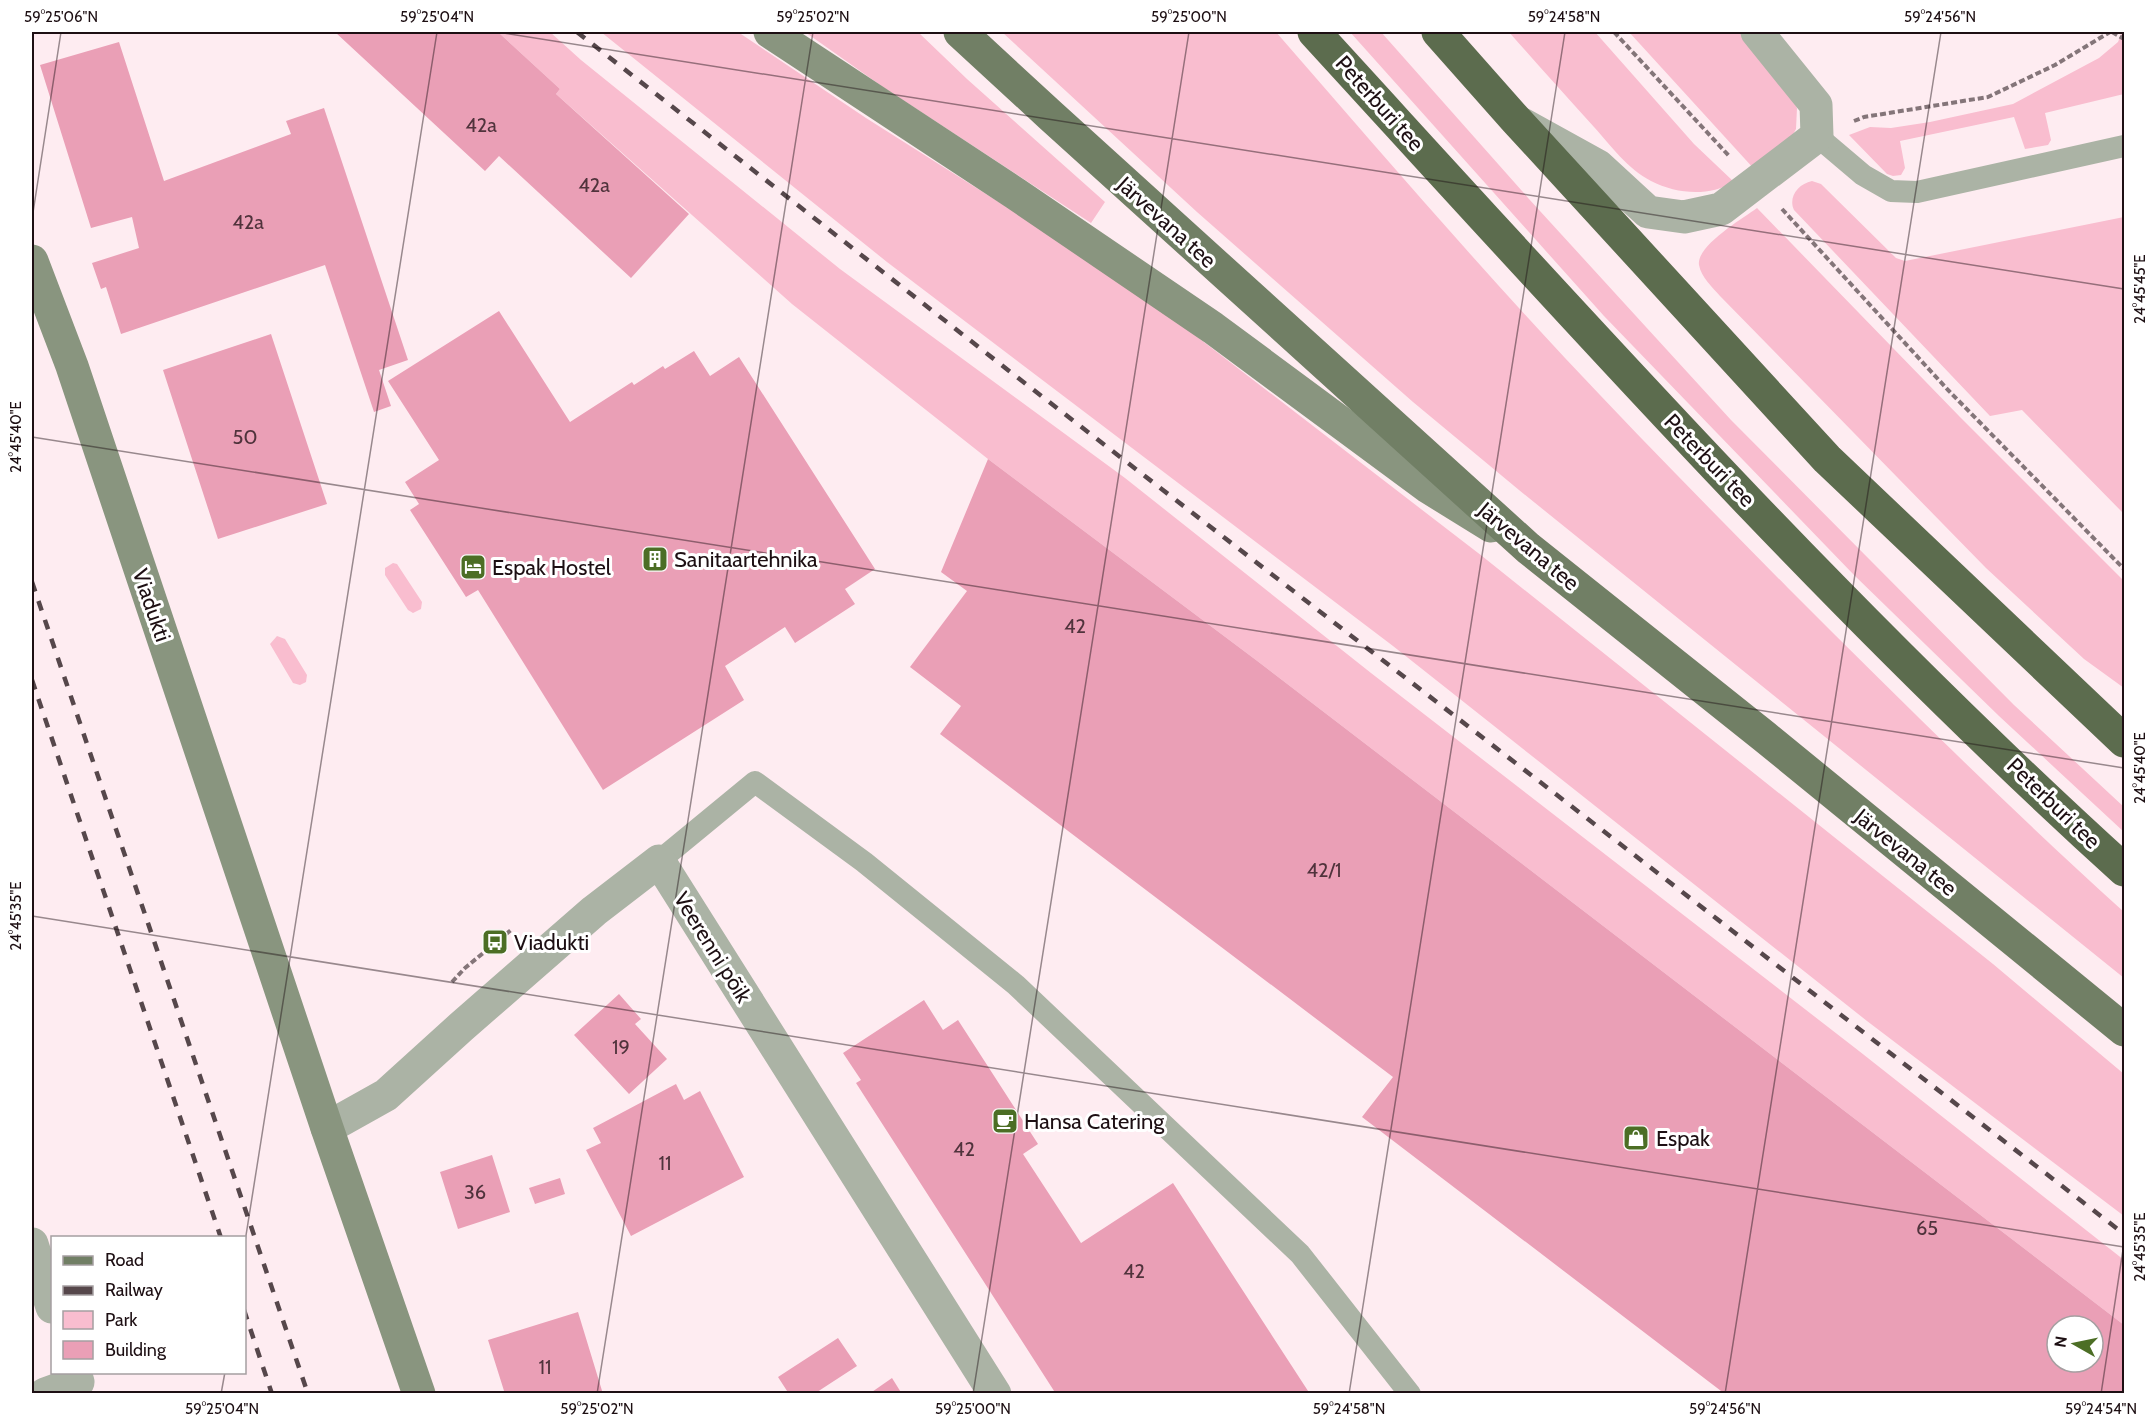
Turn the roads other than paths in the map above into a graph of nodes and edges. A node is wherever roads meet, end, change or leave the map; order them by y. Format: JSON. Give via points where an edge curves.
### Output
{"nodes":[{"id":1,"x":770,"y":32,"type":"edge"},
{"id":2,"x":960,"y":32,"type":"edge"},
{"id":3,"x":1314,"y":32,"type":"edge"},
{"id":4,"x":1438,"y":32,"type":"edge"},
{"id":5,"x":1757,"y":32,"type":"edge"},
{"id":6,"x":1515,"y":120,"type":"junction"},
{"id":7,"x":1817,"y":136,"type":"junction"},
{"id":8,"x":2124,"y":146,"type":"edge"},
{"id":9,"x":32,"y":261,"type":"edge"},
{"id":10,"x":1528,"y":548,"type":"junction"},
{"id":11,"x":2124,"y":741,"type":"edge"},
{"id":12,"x":659,"y":861,"type":"junction"},
{"id":13,"x":2124,"y":870,"type":"edge"},
{"id":14,"x":2124,"y":1030,"type":"edge"},
{"id":15,"x":327,"y":1128,"type":"junction"},
{"id":16,"x":41,"y":1261,"type":"edge"},
{"id":17,"x":51,"y":1303,"type":"edge"},
{"id":18,"x":78,"y":1383,"type":"edge"},
{"id":19,"x":45,"y":1394,"type":"edge"},
{"id":20,"x":418,"y":1394,"type":"edge"},
{"id":21,"x":995,"y":1394,"type":"edge"},
{"id":22,"x":1410,"y":1394,"type":"edge"}],
"edges":[{"from":1,"to":10,"type":"street","via":[[1213,328],[1428,487]]},
{"from":2,"to":10,"type":"main road","name":"Järvevana tee"},
{"from":3,"to":13,"type":"highway","name":"Peterburi tee","via":[[1639,387],[1854,610]]},
{"from":4,"to":6,"type":"highway"},
{"from":5,"to":7,"type":"street","via":[[1816,105]]},
{"from":6,"to":7,"type":"street","via":[[1598,166],[1648,212],[1684,218],[1721,209]]},
{"from":6,"to":11,"type":"highway","via":[[1827,459]]},
{"from":7,"to":8,"type":"lane","via":[[1863,174],[1891,191],[1917,192]]},
{"from":9,"to":15,"type":"street","name":"Viadukti","via":[[72,366]]},
{"from":10,"to":14,"type":"main road","name":"Järvevana tee"},
{"from":12,"to":15,"type":"street","via":[[594,911],[386,1095]]},
{"from":12,"to":21,"type":"street","name":"Veerenni põik"},
{"from":12,"to":22,"type":"lane","via":[[755,782],[785,803],[1025,993],[1300,1254]]},
{"from":15,"to":20,"type":"street","name":"Viadukti"},
{"from":16,"to":17,"type":"street"},
{"from":18,"to":19,"type":"street"}]}
